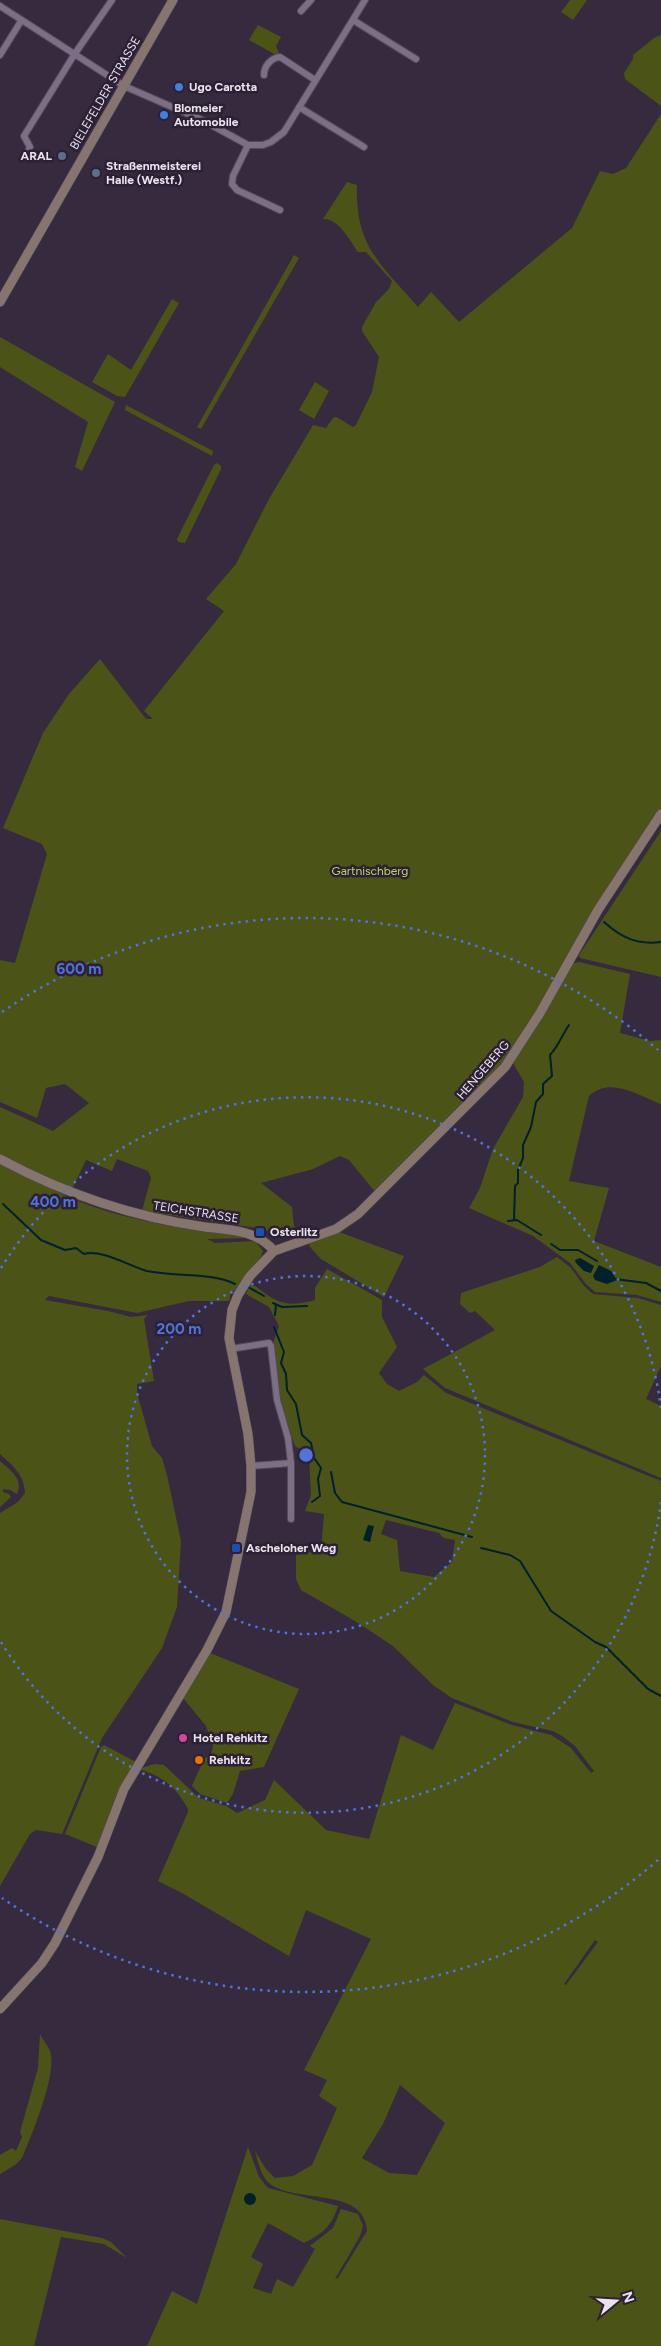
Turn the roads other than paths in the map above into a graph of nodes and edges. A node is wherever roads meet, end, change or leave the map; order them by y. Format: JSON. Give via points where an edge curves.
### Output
{"nodes":[{"id":1,"x":112,"y":0,"type":"edge"},
{"id":2,"x":173,"y":0,"type":"edge"},
{"id":3,"x":310,"y":0,"type":"edge"},
{"id":4,"x":365,"y":0,"type":"edge"},
{"id":5,"x":0,"y":6,"type":"edge"},
{"id":6,"x":301,"y":11,"type":"dead end"},
{"id":7,"x":353,"y":20,"type":"junction"},
{"id":8,"x":21,"y":21,"type":"junction"},
{"id":9,"x":0,"y":55,"type":"edge"},
{"id":10,"x":74,"y":55,"type":"junction"},
{"id":11,"x":416,"y":58,"type":"dead end"},
{"id":12,"x":264,"y":76,"type":"dead end"},
{"id":13,"x":315,"y":80,"type":"junction"},
{"id":14,"x":124,"y":86,"type":"junction"},
{"id":15,"x":299,"y":107,"type":"junction"},
{"id":16,"x":248,"y":145,"type":"junction"},
{"id":17,"x":364,"y":147,"type":"dead end"},
{"id":18,"x":26,"y":156,"type":"dead end"},
{"id":19,"x":280,"y":210,"type":"dead end"},
{"id":20,"x":0,"y":302,"type":"edge"},
{"id":21,"x":661,"y":814,"type":"edge"},
{"id":22,"x":0,"y":1160,"type":"edge"},
{"id":23,"x":274,"y":1251,"type":"junction"},
{"id":24,"x":230,"y":1349,"type":"junction"},
{"id":25,"x":292,"y":1463,"type":"junction"},
{"id":26,"x":252,"y":1466,"type":"junction"},
{"id":27,"x":291,"y":1519,"type":"dead end"},
{"id":28,"x":0,"y":2009,"type":"edge"}],
"edges":[{"from":1,"to":10,"type":"street"},
{"from":2,"to":14,"type":"street","name":"BIELEFELDER STRASSE"},
{"from":3,"to":6,"type":"street"},
{"from":4,"to":7,"type":"street"},
{"from":5,"to":8,"type":"street"},
{"from":7,"to":11,"type":"street"},
{"from":7,"to":13,"type":"street"},
{"from":8,"to":9,"type":"street"},
{"from":8,"to":10,"type":"street"},
{"from":10,"to":14,"type":"street"},
{"from":10,"to":18,"type":"street","via":[[24,136],[30,147]]},
{"from":12,"to":13,"type":"street","via":[[270,61],[280,57]]},
{"from":13,"to":15,"type":"street"},
{"from":14,"to":16,"type":"street","via":[[202,120]]},
{"from":14,"to":20,"type":"street","name":"BIELEFELDER STRASSE"},
{"from":15,"to":16,"type":"street","via":[[278,138],[263,145]]},
{"from":15,"to":17,"type":"street"},
{"from":16,"to":19,"type":"street","via":[[232,184],[237,190]]},
{"from":21,"to":23,"type":"street","name":"HENGEBERG","via":[[598,910],[517,1051],[500,1073],[353,1218],[336,1229]]},
{"from":22,"to":23,"type":"street","name":"TEICHSTRASSE","via":[[81,1197],[159,1220],[252,1234]]},
{"from":23,"to":24,"type":"street","via":[[250,1276],[238,1295],[230,1323]]},
{"from":24,"to":25,"type":"street","via":[[269,1343],[271,1346],[277,1400]]},
{"from":24,"to":26,"type":"street"},
{"from":25,"to":26,"type":"street"},
{"from":25,"to":27,"type":"street"},
{"from":26,"to":28,"type":"street","via":[[251,1492],[226,1612],[207,1650],[124,1789],[98,1857],[63,1929],[42,1963]]}]}
